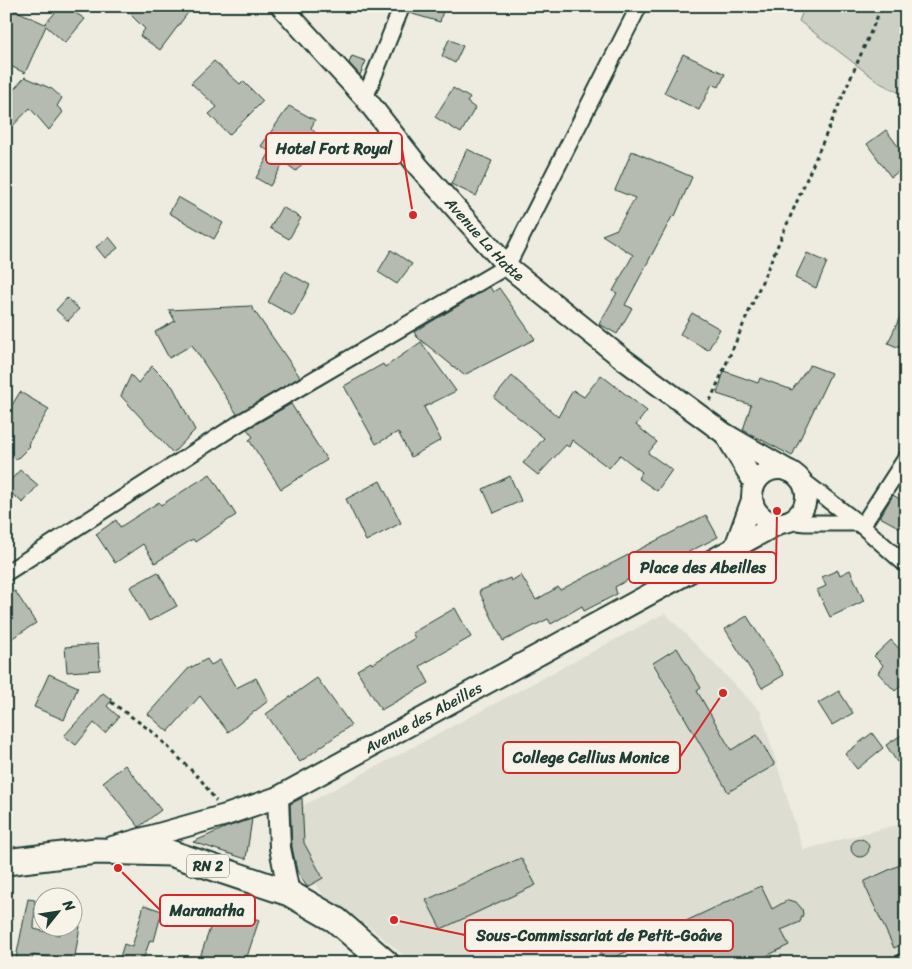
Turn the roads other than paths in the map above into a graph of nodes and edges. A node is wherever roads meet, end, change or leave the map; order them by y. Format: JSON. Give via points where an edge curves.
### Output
{"nodes":[{"id":1,"x":281,"y":6,"type":"edge"},
{"id":2,"x":402,"y":6,"type":"edge"},
{"id":3,"x":639,"y":6,"type":"edge"},
{"id":4,"x":365,"y":98,"type":"junction"},
{"id":5,"x":507,"y":266,"type":"junction"},
{"id":6,"x":726,"y":434,"type":"junction"},
{"id":7,"x":906,"y":458,"type":"edge"},
{"id":8,"x":792,"y":473,"type":"junction"},
{"id":9,"x":754,"y":492,"type":"junction"},
{"id":10,"x":784,"y":522,"type":"junction"},
{"id":11,"x":860,"y":524,"type":"junction"},
{"id":12,"x":735,"y":547,"type":"junction"},
{"id":13,"x":906,"y":565,"type":"edge"},
{"id":14,"x":6,"y":572,"type":"edge"},
{"id":15,"x":278,"y":797,"type":"junction"},
{"id":16,"x":96,"y":852,"type":"junction"},
{"id":17,"x":6,"y":862,"type":"edge"},
{"id":18,"x":289,"y":893,"type":"junction"},
{"id":19,"x":906,"y":961,"type":"edge"},
{"id":20,"x":386,"y":963,"type":"edge"},
{"id":21,"x":902,"y":963,"type":"edge"}],
"edges":[{"from":1,"to":4,"type":"street","name":"Avenue La Hatte"},
{"from":2,"to":4,"type":"street"},
{"from":3,"to":5,"type":"street"},
{"from":4,"to":5,"type":"street","name":"Avenue La Hatte","via":[[418,166]]},
{"from":5,"to":6,"type":"street","name":"Avenue La Hatte","via":[[622,359]]},
{"from":5,"to":14,"type":"street","via":[[242,422]]},
{"from":6,"to":8,"type":"street","name":"Avenue La Hatte"},
{"from":6,"to":9,"type":"street","name":"Avenue La Hatte"},
{"from":7,"to":11,"type":"street"},
{"from":8,"to":9,"type":"street","via":[[781,469],[766,472]]},
{"from":8,"to":10,"type":"street","via":[[804,486],[805,501],[796,516]]},
{"from":8,"to":11,"type":"street"},
{"from":9,"to":10,"type":"street","via":[[754,507],[763,518]]},
{"from":9,"to":12,"type":"street"},
{"from":10,"to":11,"type":"street"},
{"from":10,"to":12,"type":"street","name":"Avenue des Abeilles"},
{"from":11,"to":13,"type":"street"},
{"from":12,"to":15,"type":"street","name":"Avenue des Abeilles"},
{"from":15,"to":16,"type":"street","name":"Avenue des Abeilles"},
{"from":15,"to":18,"type":"street","via":[[280,848]]},
{"from":16,"to":17,"type":"main road","number":"RN 2"},
{"from":16,"to":18,"type":"main road","number":"RN 2","via":[[170,853]]},
{"from":18,"to":20,"type":"main road","number":"RN 2","via":[[336,920]]},
{"from":19,"to":21,"type":"street"}]}
